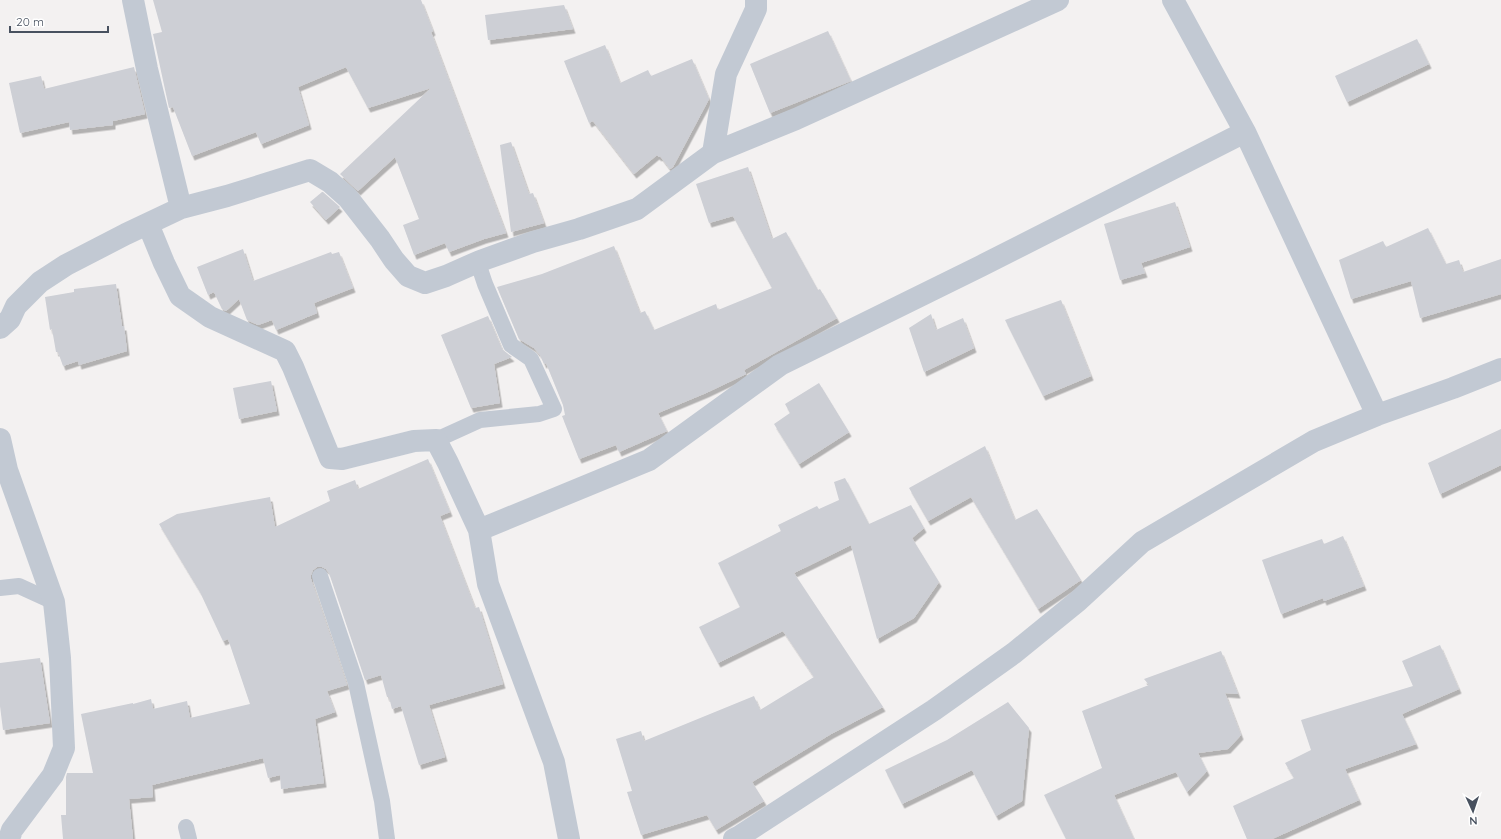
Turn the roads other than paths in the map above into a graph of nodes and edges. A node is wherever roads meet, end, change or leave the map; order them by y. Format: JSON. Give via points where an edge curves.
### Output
{"nodes":[{"id":1,"x":134,"y":0,"type":"edge"},
{"id":2,"x":756,"y":0,"type":"edge"},
{"id":3,"x":1058,"y":0,"type":"edge"},
{"id":4,"x":1173,"y":0,"type":"edge"},
{"id":5,"x":1245,"y":132,"type":"junction"},
{"id":6,"x":713,"y":153,"type":"junction"},
{"id":7,"x":181,"y":208,"type":"junction"},
{"id":8,"x":148,"y":224,"type":"junction"},
{"id":9,"x":478,"y":262,"type":"junction"},
{"id":10,"x":0,"y":328,"type":"edge"},
{"id":11,"x":1501,"y":369,"type":"edge"},
{"id":12,"x":1377,"y":415,"type":"junction"},
{"id":13,"x":0,"y":439,"type":"edge"},
{"id":14,"x":436,"y":440,"type":"junction"},
{"id":15,"x":479,"y":530,"type":"junction"},
{"id":16,"x":320,"y":576,"type":"dead end"},
{"id":17,"x":0,"y":588,"type":"edge"},
{"id":18,"x":54,"y":602,"type":"junction"},
{"id":19,"x":9,"y":839,"type":"edge"},
{"id":20,"x":387,"y":839,"type":"edge"},
{"id":21,"x":570,"y":839,"type":"edge"},
{"id":22,"x":734,"y":839,"type":"edge"}],
"edges":[{"from":1,"to":7,"type":"street","via":[[147,69]]},
{"from":2,"to":6,"type":"street","via":[[756,9],[726,74]]},
{"from":3,"to":6,"type":"street","via":[[796,119]]},
{"from":4,"to":5,"type":"street"},
{"from":5,"to":12,"type":"street"},
{"from":5,"to":15,"type":"street","via":[[780,365],[649,460]]},
{"from":6,"to":9,"type":"street","via":[[637,209]]},
{"from":7,"to":8,"type":"street"},
{"from":7,"to":9,"type":"street","via":[[310,170],[330,182],[348,198],[408,276],[425,283]]},
{"from":8,"to":10,"type":"street","via":[[66,265],[40,282],[16,306],[10,319]]},
{"from":8,"to":14,"type":"street","via":[[180,296],[210,317],[285,352],[330,458],[342,459],[414,441]]},
{"from":9,"to":14,"type":"lane","via":[[511,344],[531,359],[554,409],[539,414],[480,420]]},
{"from":11,"to":12,"type":"street"},
{"from":12,"to":22,"type":"street","via":[[1314,441],[1142,542],[1078,601],[1007,657],[934,710]]},
{"from":13,"to":18,"type":"street","via":[[7,470]]},
{"from":14,"to":15,"type":"street"},
{"from":15,"to":21,"type":"street","via":[[488,584],[554,762]]},
{"from":16,"to":20,"type":"lane","via":[[356,683],[382,801]]},
{"from":17,"to":18,"type":"lane","via":[[19,586]]},
{"from":18,"to":19,"type":"street","via":[[60,658],[64,748],[53,775],[12,830]]}]}
